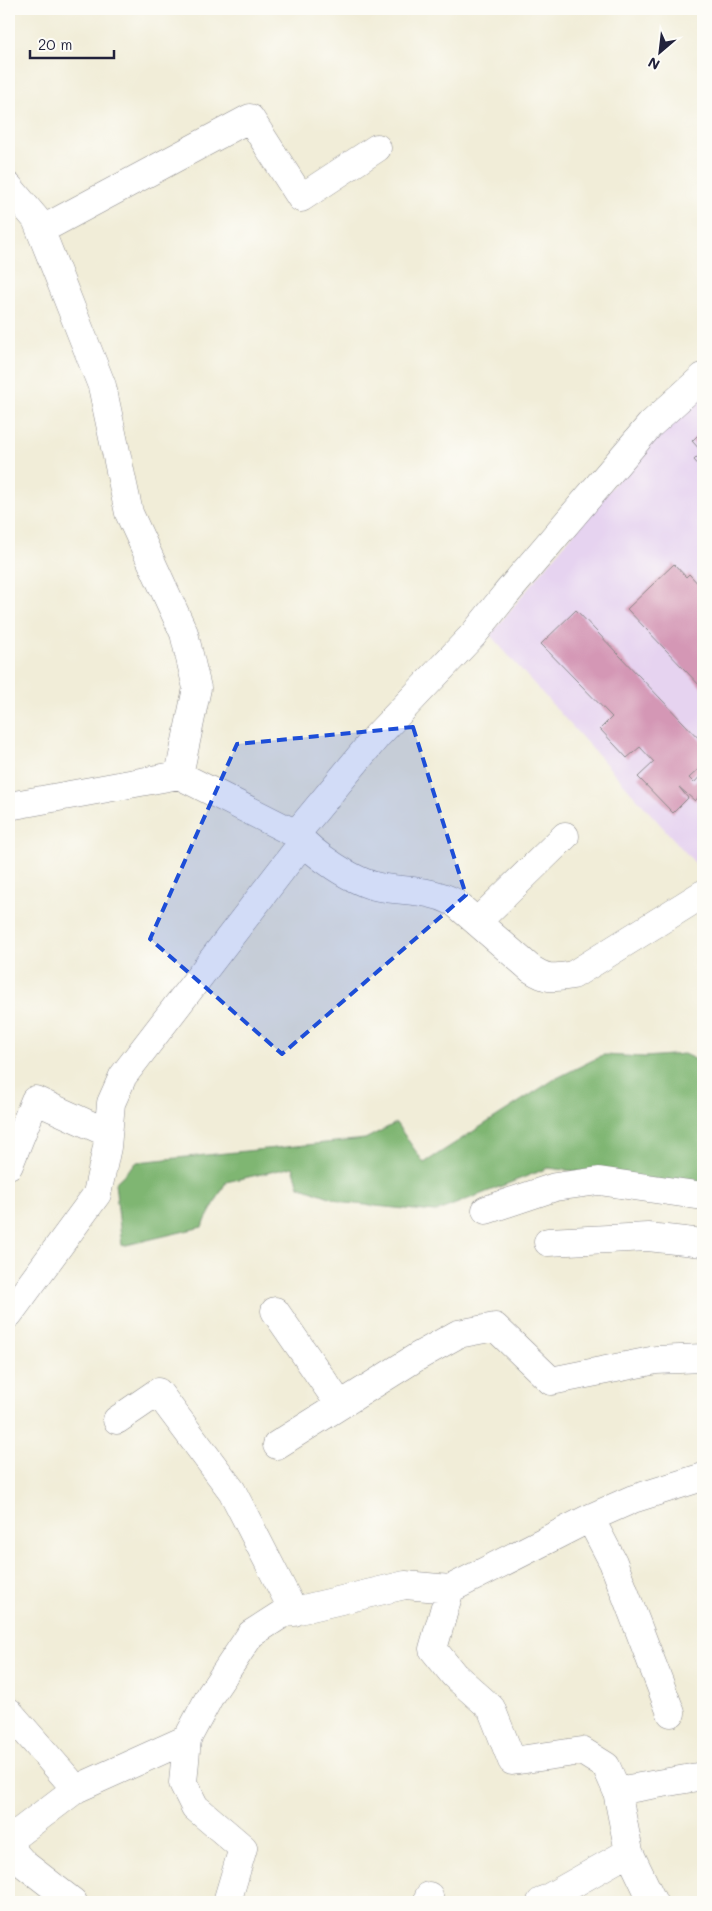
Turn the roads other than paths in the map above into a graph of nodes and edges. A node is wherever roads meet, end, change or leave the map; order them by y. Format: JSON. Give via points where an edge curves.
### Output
{"nodes":[{"id":1,"x":377,"y":148,"type":"dead end"},
{"id":2,"x":9,"y":187,"type":"edge"},
{"id":3,"x":41,"y":230,"type":"junction"},
{"id":4,"x":703,"y":377,"type":"edge"},
{"id":5,"x":179,"y":775,"type":"junction"},
{"id":6,"x":9,"y":806,"type":"edge"},
{"id":7,"x":565,"y":836,"type":"dead end"},
{"id":8,"x":299,"y":838,"type":"junction"},
{"id":9,"x":703,"y":894,"type":"edge"},
{"id":10,"x":477,"y":922,"type":"junction"},
{"id":11,"x":108,"y":1133,"type":"junction"},
{"id":12,"x":9,"y":1166,"type":"edge"},
{"id":13,"x":703,"y":1196,"type":"edge"},
{"id":14,"x":486,"y":1210,"type":"dead end"},
{"id":15,"x":548,"y":1242,"type":"dead end"},
{"id":16,"x":703,"y":1243,"type":"edge"},
{"id":17,"x":275,"y":1311,"type":"dead end"},
{"id":18,"x":9,"y":1314,"type":"edge"},
{"id":19,"x":703,"y":1358,"type":"edge"},
{"id":20,"x":340,"y":1406,"type":"junction"},
{"id":21,"x":117,"y":1420,"type":"dead end"},
{"id":22,"x":277,"y":1445,"type":"dead end"},
{"id":23,"x":703,"y":1478,"type":"edge"},
{"id":24,"x":590,"y":1518,"type":"junction"},
{"id":25,"x":450,"y":1589,"type":"junction"},
{"id":26,"x":294,"y":1612,"type":"junction"},
{"id":27,"x":9,"y":1712,"type":"edge"},
{"id":28,"x":671,"y":1713,"type":"dead end"},
{"id":29,"x":187,"y":1739,"type":"junction"},
{"id":30,"x":703,"y":1776,"type":"edge"},
{"id":31,"x":76,"y":1789,"type":"junction"},
{"id":32,"x":617,"y":1791,"type":"junction"},
{"id":33,"x":9,"y":1840,"type":"edge"},
{"id":34,"x":9,"y":1847,"type":"edge"},
{"id":35,"x":629,"y":1852,"type":"junction"},
{"id":36,"x":73,"y":1902,"type":"edge"},
{"id":37,"x":227,"y":1902,"type":"edge"},
{"id":38,"x":541,"y":1902,"type":"edge"},
{"id":39,"x":653,"y":1902,"type":"edge"}],
"edges":[{"from":1,"to":3,"type":"street","via":[[301,198],[250,118]]},
{"from":2,"to":3,"type":"street","via":[[36,218]]},
{"from":3,"to":5,"type":"street","via":[[102,386],[129,513],[184,633],[197,688]]},
{"from":4,"to":8,"type":"street","via":[[650,426],[474,635],[377,736]]},
{"from":5,"to":6,"type":"street"},
{"from":5,"to":8,"type":"street"},
{"from":7,"to":10,"type":"street"},
{"from":8,"to":10,"type":"street","via":[[346,874],[364,883],[440,894]]},
{"from":8,"to":11,"type":"street","via":[[123,1076],[111,1103]]},
{"from":9,"to":10,"type":"street","via":[[573,975],[551,979],[531,969]]},
{"from":11,"to":12,"type":"street","via":[[36,1100]]},
{"from":11,"to":18,"type":"street","via":[[97,1194]]},
{"from":13,"to":14,"type":"street","via":[[599,1181],[555,1187]]},
{"from":15,"to":16,"type":"street","via":[[648,1237]]},
{"from":17,"to":20,"type":"street"},
{"from":19,"to":20,"type":"street","via":[[656,1360],[551,1381],[495,1328],[458,1334]]},
{"from":20,"to":22,"type":"street"},
{"from":21,"to":26,"type":"street","via":[[158,1392],[232,1491]]},
{"from":23,"to":24,"type":"street","via":[[633,1499]]},
{"from":24,"to":25,"type":"street"},
{"from":24,"to":28,"type":"street","via":[[613,1562]]},
{"from":25,"to":26,"type":"street","via":[[405,1585]]},
{"from":25,"to":32,"type":"street","via":[[433,1649],[454,1675],[491,1708],[512,1761],[582,1751],[606,1766]]},
{"from":26,"to":29,"type":"street","via":[[282,1614],[251,1634],[211,1694]]},
{"from":27,"to":31,"type":"street"},
{"from":29,"to":31,"type":"street"},
{"from":29,"to":37,"type":"street","via":[[183,1783],[195,1807],[243,1848]]},
{"from":30,"to":32,"type":"street"},
{"from":31,"to":33,"type":"street"},
{"from":32,"to":35,"type":"street"},
{"from":34,"to":36,"type":"street","via":[[24,1864]]},
{"from":35,"to":38,"type":"street"},
{"from":35,"to":39,"type":"street"}]}
